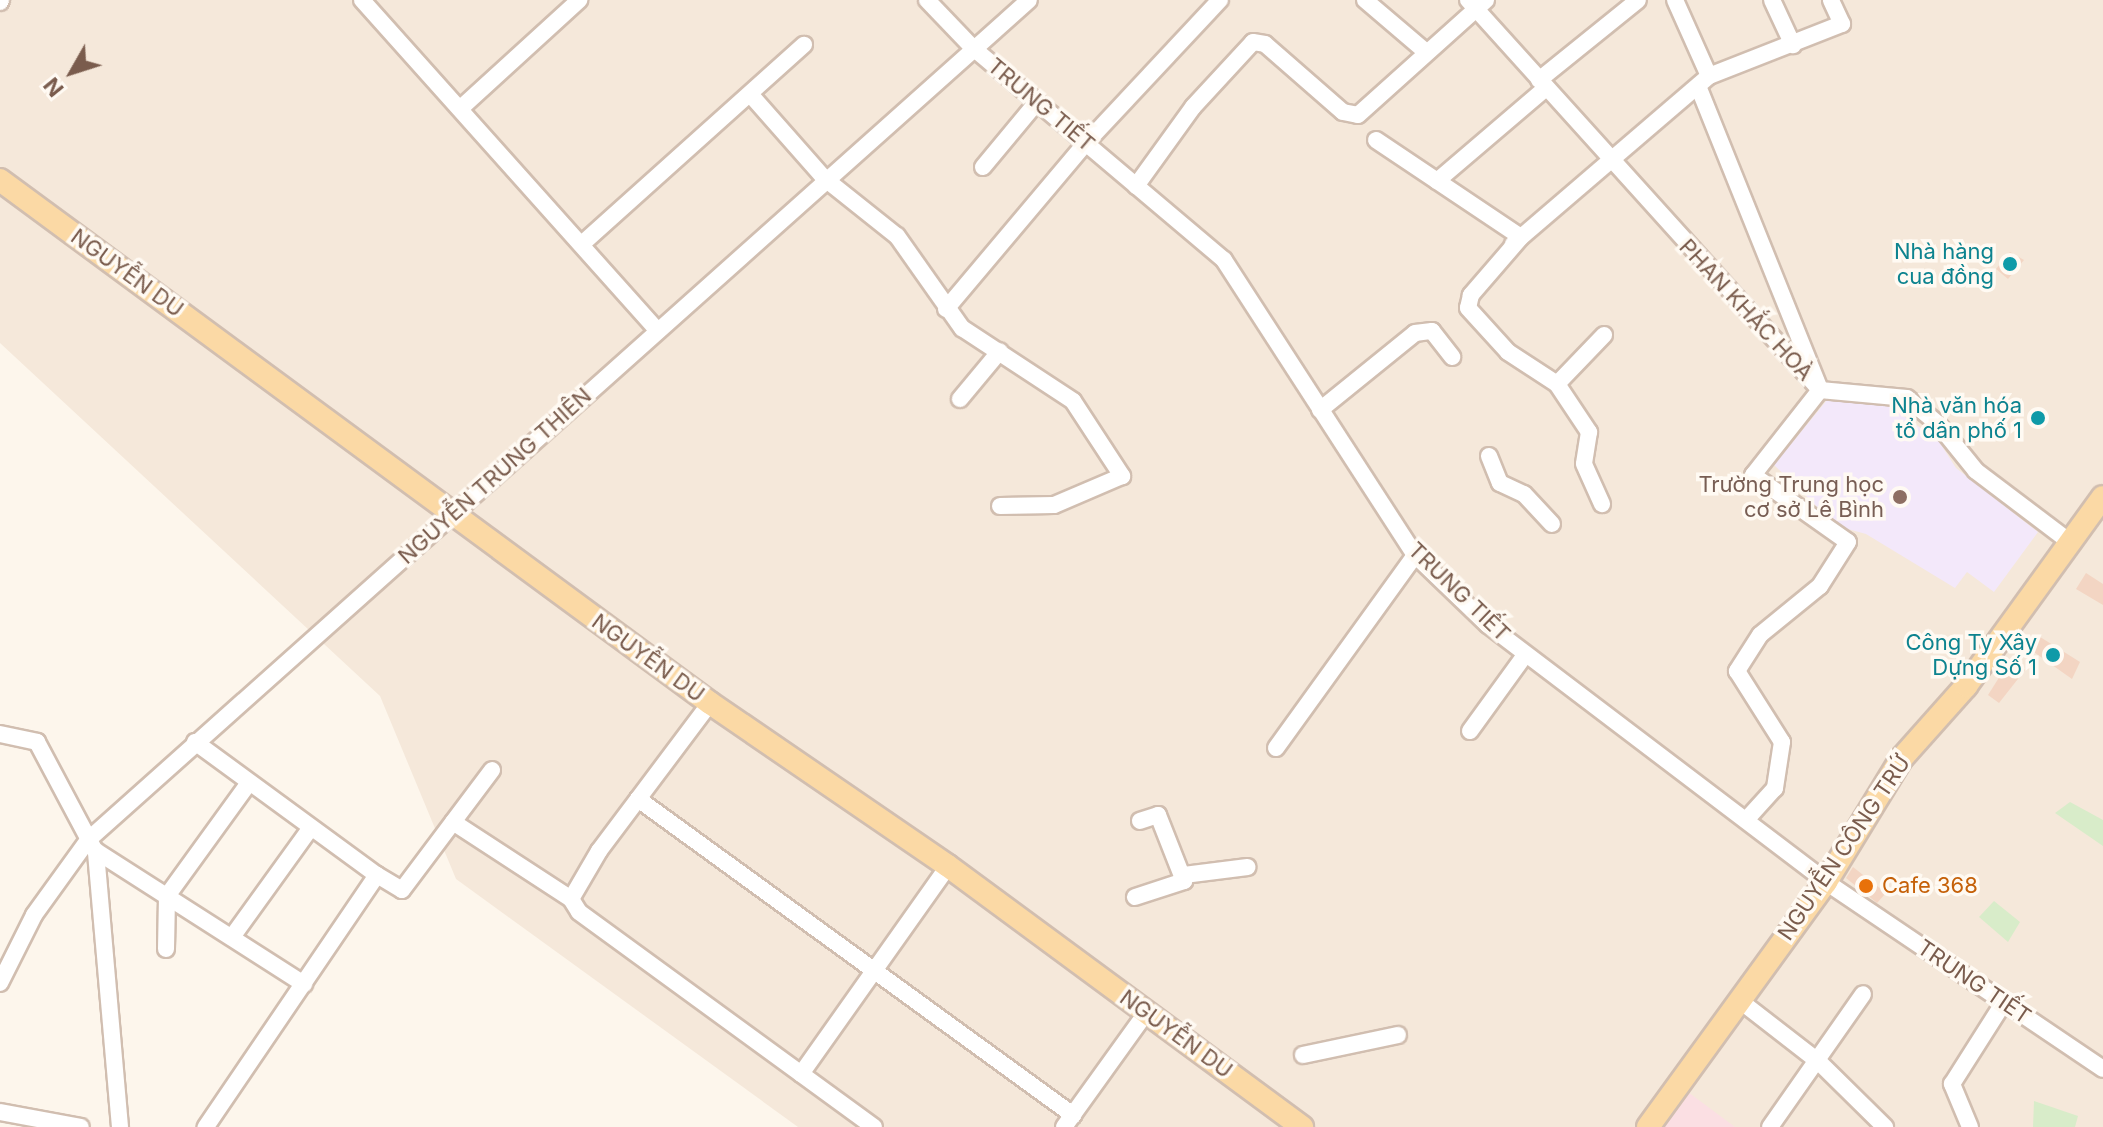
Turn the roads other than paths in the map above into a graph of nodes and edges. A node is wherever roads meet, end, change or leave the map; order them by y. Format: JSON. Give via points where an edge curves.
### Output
{"nodes":[{"id":1,"x":362,"y":0,"type":"edge"},
{"id":2,"x":579,"y":0,"type":"edge"},
{"id":3,"x":927,"y":0,"type":"edge"},
{"id":4,"x":1029,"y":0,"type":"edge"},
{"id":5,"x":1219,"y":0,"type":"edge"},
{"id":6,"x":1365,"y":0,"type":"edge"},
{"id":7,"x":1638,"y":0,"type":"edge"},
{"id":8,"x":1675,"y":0,"type":"edge"},
{"id":9,"x":1772,"y":0,"type":"edge"},
{"id":10,"x":1831,"y":0,"type":"edge"},
{"id":11,"x":1476,"y":3,"type":"edge"},
{"id":12,"x":804,"y":45,"type":"dead end"},
{"id":13,"x":1793,"y":45,"type":"junction"},
{"id":14,"x":972,"y":47,"type":"junction"},
{"id":15,"x":1426,"y":52,"type":"junction"},
{"id":16,"x":1704,"y":81,"type":"junction"},
{"id":17,"x":1542,"y":84,"type":"junction"},
{"id":18,"x":750,"y":94,"type":"junction"},
{"id":19,"x":1037,"y":102,"type":"junction"},
{"id":20,"x":462,"y":107,"type":"junction"},
{"id":21,"x":1376,"y":140,"type":"dead end"},
{"id":22,"x":1086,"y":143,"type":"junction"},
{"id":23,"x":1610,"y":161,"type":"junction"},
{"id":24,"x":983,"y":167,"type":"dead end"},
{"id":25,"x":824,"y":178,"type":"junction"},
{"id":26,"x":0,"y":180,"type":"edge"},
{"id":27,"x":1437,"y":181,"type":"junction"},
{"id":28,"x":1136,"y":186,"type":"junction"},
{"id":29,"x":1521,"y":237,"type":"junction"},
{"id":30,"x":583,"y":243,"type":"junction"},
{"id":31,"x":1494,"y":261,"type":"dead end"},
{"id":32,"x":946,"y":309,"type":"junction"},
{"id":33,"x":656,"y":329,"type":"junction"},
{"id":34,"x":1604,"y":335,"type":"dead end"},
{"id":35,"x":1000,"y":351,"type":"junction"},
{"id":36,"x":1452,"y":357,"type":"dead end"},
{"id":37,"x":1557,"y":384,"type":"junction"},
{"id":38,"x":1820,"y":390,"type":"junction"},
{"id":39,"x":960,"y":399,"type":"dead end"},
{"id":40,"x":1320,"y":410,"type":"junction"},
{"id":41,"x":1489,"y":456,"type":"dead end"},
{"id":42,"x":1602,"y":504,"type":"dead end"},
{"id":43,"x":1000,"y":506,"type":"dead end"},
{"id":44,"x":2100,"y":506,"type":"edge"},
{"id":45,"x":450,"y":515,"type":"junction"},
{"id":46,"x":1552,"y":524,"type":"dead end"},
{"id":47,"x":2070,"y":542,"type":"junction"},
{"id":48,"x":1415,"y":555,"type":"junction"},
{"id":49,"x":1525,"y":655,"type":"junction"},
{"id":50,"x":710,"y":703,"type":"junction"},
{"id":51,"x":1470,"y":731,"type":"dead end"},
{"id":52,"x":0,"y":734,"type":"edge"},
{"id":53,"x":195,"y":742,"type":"junction"},
{"id":54,"x":1276,"y":748,"type":"dead end"},
{"id":55,"x":492,"y":770,"type":"dead end"},
{"id":56,"x":248,"y":784,"type":"junction"},
{"id":57,"x":638,"y":799,"type":"junction"},
{"id":58,"x":1746,"y":820,"type":"junction"},
{"id":59,"x":1140,"y":821,"type":"dead end"},
{"id":60,"x":453,"y":822,"type":"junction"},
{"id":61,"x":310,"y":829,"type":"junction"},
{"id":62,"x":92,"y":846,"type":"junction"},
{"id":63,"x":948,"y":866,"type":"junction"},
{"id":64,"x":1247,"y":867,"type":"dead end"},
{"id":65,"x":377,"y":875,"type":"junction"},
{"id":66,"x":1184,"y":875,"type":"junction"},
{"id":67,"x":1826,"y":882,"type":"junction"},
{"id":68,"x":167,"y":896,"type":"junction"},
{"id":69,"x":1135,"y":897,"type":"dead end"},
{"id":70,"x":571,"y":899,"type":"junction"},
{"id":71,"x":232,"y":937,"type":"junction"},
{"id":72,"x":166,"y":949,"type":"dead end"},
{"id":73,"x":872,"y":973,"type":"junction"},
{"id":74,"x":0,"y":983,"type":"edge"},
{"id":75,"x":304,"y":984,"type":"junction"},
{"id":76,"x":1863,"y":994,"type":"dead end"},
{"id":77,"x":1739,"y":1000,"type":"junction"},
{"id":78,"x":2004,"y":1002,"type":"junction"},
{"id":79,"x":1146,"y":1013,"type":"junction"},
{"id":80,"x":1398,"y":1035,"type":"dead end"},
{"id":81,"x":1303,"y":1055,"type":"dead end"},
{"id":82,"x":1819,"y":1062,"type":"junction"},
{"id":83,"x":2103,"y":1069,"type":"edge"},
{"id":84,"x":801,"y":1074,"type":"junction"},
{"id":85,"x":0,"y":1112,"type":"edge"},
{"id":86,"x":1870,"y":1120,"type":"edge"},
{"id":87,"x":1068,"y":1121,"type":"edge"},
{"id":88,"x":81,"y":1127,"type":"edge"},
{"id":89,"x":120,"y":1127,"type":"edge"},
{"id":90,"x":206,"y":1127,"type":"edge"},
{"id":91,"x":874,"y":1127,"type":"edge"},
{"id":92,"x":1302,"y":1127,"type":"edge"},
{"id":93,"x":1648,"y":1127,"type":"edge"},
{"id":94,"x":1770,"y":1127,"type":"edge"},
{"id":95,"x":1885,"y":1127,"type":"edge"},
{"id":96,"x":1970,"y":1127,"type":"edge"}],
"edges":[{"from":1,"to":20,"type":"street"},
{"from":2,"to":20,"type":"street"},
{"from":3,"to":14,"type":"street","name":"TRUNG TIẾT"},
{"from":4,"to":14,"type":"street","name":"NGUYỄN TRUNG THIÊN"},
{"from":5,"to":22,"type":"street"},
{"from":6,"to":15,"type":"street"},
{"from":7,"to":17,"type":"street"},
{"from":8,"to":16,"type":"street"},
{"from":9,"to":13,"type":"street"},
{"from":10,"to":13,"type":"street","via":[[1842,24]]},
{"from":11,"to":15,"type":"street"},
{"from":11,"to":17,"type":"street","name":"PHAN KHẮC HOÀ"},
{"from":12,"to":18,"type":"street"},
{"from":13,"to":16,"type":"street"},
{"from":14,"to":19,"type":"street","name":"TRUNG TIẾT"},
{"from":14,"to":25,"type":"street","name":"NGUYỄN TRUNG THIÊN"},
{"from":15,"to":28,"type":"street","via":[[1372,108],[1354,115],[1265,44],[1253,42],[1193,107]]},
{"from":16,"to":23,"type":"street"},
{"from":16,"to":38,"type":"street"},
{"from":17,"to":23,"type":"street","name":"PHAN KHẮC HOÀ"},
{"from":17,"to":27,"type":"street"},
{"from":18,"to":25,"type":"street"},
{"from":18,"to":30,"type":"street"},
{"from":19,"to":22,"type":"street","name":"TRUNG TIẾT"},
{"from":19,"to":24,"type":"street"},
{"from":20,"to":30,"type":"street"},
{"from":21,"to":27,"type":"street"},
{"from":22,"to":28,"type":"street","name":"TRUNG TIẾT"},
{"from":22,"to":32,"type":"street"},
{"from":23,"to":29,"type":"street"},
{"from":23,"to":38,"type":"street","name":"PHAN KHẮC HOÀ"},
{"from":25,"to":32,"type":"street","via":[[897,236]]},
{"from":25,"to":33,"type":"street","name":"NGUYỄN TRUNG THIÊN"},
{"from":26,"to":45,"type":"main road","name":"NGUYỄN DU"},
{"from":27,"to":29,"type":"street"},
{"from":28,"to":40,"type":"street","name":"TRUNG TIẾT","via":[[1224,260]]},
{"from":29,"to":31,"type":"street"},
{"from":29,"to":37,"type":"street","via":[[1471,295],[1468,308],[1508,352]]},
{"from":30,"to":33,"type":"street"},
{"from":32,"to":35,"type":"street","via":[[962,328]]},
{"from":33,"to":45,"type":"street","name":"NGUYỄN TRUNG THIÊN"},
{"from":34,"to":37,"type":"street"},
{"from":35,"to":39,"type":"street"},
{"from":35,"to":43,"type":"street","via":[[1073,401],[1122,476],[1054,505]]},
{"from":36,"to":40,"type":"street","via":[[1432,331],[1415,333]]},
{"from":37,"to":42,"type":"street","via":[[1589,432],[1584,464]]},
{"from":38,"to":47,"type":"street","name":"PHAN KHẮC HOÀ","via":[[1907,398],[1938,424],[1976,471]]},
{"from":38,"to":58,"type":"street","via":[[1753,475],[1848,542],[1820,586],[1760,635],[1737,671],[1782,742],[1775,788]]},
{"from":40,"to":48,"type":"street","name":"TRUNG TIẾT"},
{"from":41,"to":46,"type":"street","via":[[1500,483],[1530,499]]},
{"from":44,"to":47,"type":"main road","name":"NGUYỄN CÔNG TRỨ"},
{"from":45,"to":50,"type":"main road","name":"NGUYỄN DU"},
{"from":45,"to":53,"type":"street","name":"NGUYỄN TRUNG THIÊN"},
{"from":47,"to":67,"type":"main road","name":"NGUYỄN CÔNG TRỨ","via":[[1966,686],[1901,759]]},
{"from":48,"to":49,"type":"street","name":"TRUNG TIẾT"},
{"from":48,"to":54,"type":"street"},
{"from":49,"to":51,"type":"street"},
{"from":49,"to":58,"type":"street","name":"TRUNG TIẾT"},
{"from":50,"to":57,"type":"street"},
{"from":50,"to":63,"type":"main road","name":"NGUYỄN DU"},
{"from":52,"to":62,"type":"street","via":[[37,742]]},
{"from":53,"to":56,"type":"street"},
{"from":53,"to":62,"type":"street","name":"NGUYỄN TRUNG THIÊN"},
{"from":55,"to":60,"type":"street"},
{"from":56,"to":61,"type":"street"},
{"from":56,"to":68,"type":"street"},
{"from":57,"to":70,"type":"street"},
{"from":57,"to":73,"type":"street"},
{"from":58,"to":67,"type":"street","name":"TRUNG TIẾT"},
{"from":59,"to":66,"type":"street","via":[[1158,815]]},
{"from":60,"to":65,"type":"street","via":[[402,890]]},
{"from":60,"to":70,"type":"street"},
{"from":61,"to":65,"type":"street"},
{"from":61,"to":71,"type":"street"},
{"from":62,"to":68,"type":"street"},
{"from":62,"to":74,"type":"street","name":"NGUYỄN TRUNG THIÊN","via":[[34,915]]},
{"from":62,"to":89,"type":"street"},
{"from":63,"to":73,"type":"street"},
{"from":63,"to":79,"type":"main road","name":"NGUYỄN DU"},
{"from":64,"to":66,"type":"street"},
{"from":65,"to":75,"type":"street"},
{"from":66,"to":69,"type":"street","via":[[1184,881]]},
{"from":67,"to":77,"type":"main road","name":"NGUYỄN CÔNG TRỨ"},
{"from":67,"to":78,"type":"street","name":"TRUNG TIẾT"},
{"from":68,"to":71,"type":"street"},
{"from":68,"to":72,"type":"street"},
{"from":70,"to":84,"type":"street","via":[[579,912]]},
{"from":71,"to":75,"type":"street"},
{"from":73,"to":84,"type":"street"},
{"from":73,"to":87,"type":"street"},
{"from":75,"to":90,"type":"street"},
{"from":76,"to":82,"type":"street"},
{"from":77,"to":82,"type":"street"},
{"from":77,"to":93,"type":"main road","name":"NGUYỄN CÔNG TRỨ"},
{"from":78,"to":83,"type":"street","name":"TRUNG TIẾT"},
{"from":78,"to":96,"type":"street","via":[[1952,1084]]},
{"from":79,"to":87,"type":"street"},
{"from":79,"to":92,"type":"main road","name":"NGUYỄN DU"},
{"from":80,"to":81,"type":"street"},
{"from":82,"to":86,"type":"street"},
{"from":82,"to":94,"type":"street"},
{"from":84,"to":91,"type":"street"},
{"from":85,"to":88,"type":"street"},
{"from":86,"to":95,"type":"street"}]}
